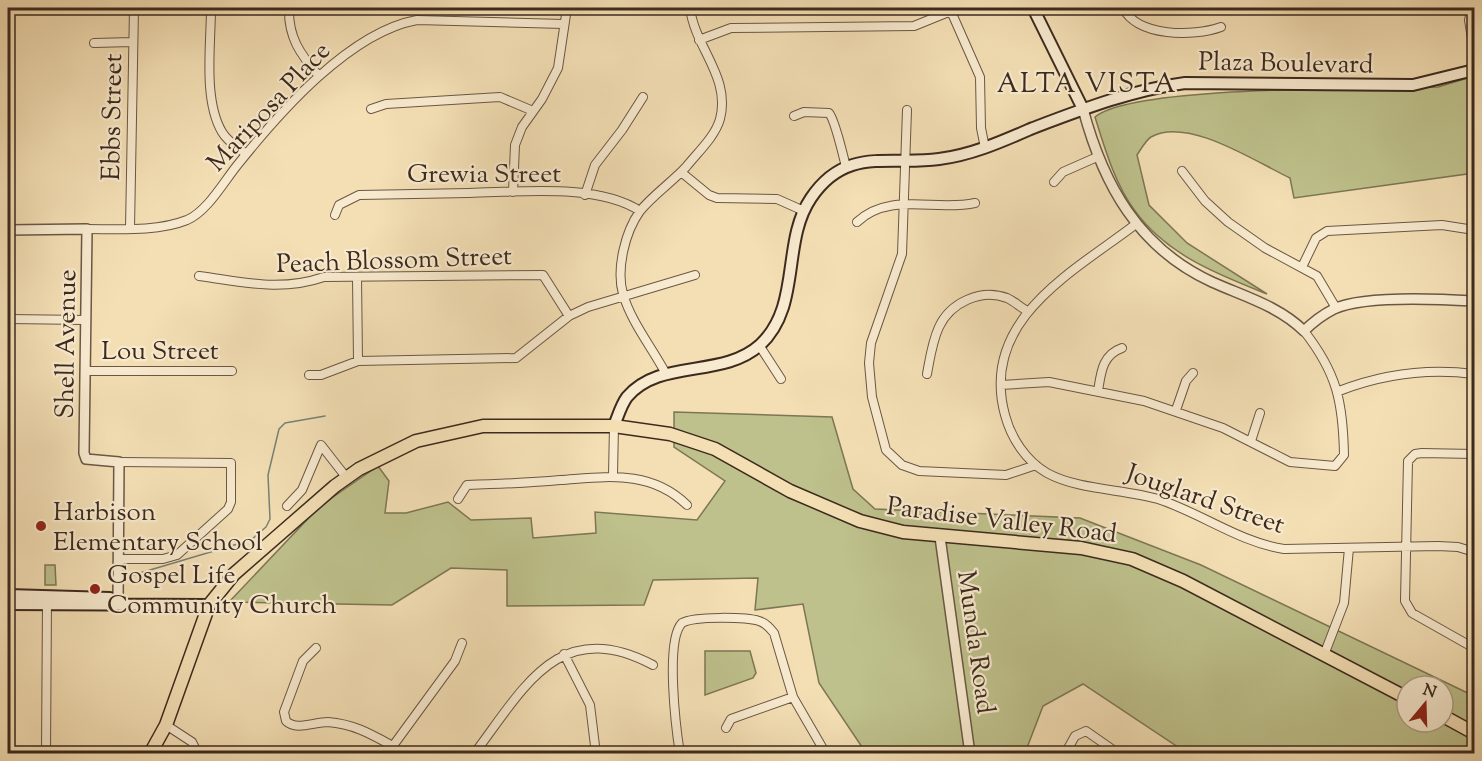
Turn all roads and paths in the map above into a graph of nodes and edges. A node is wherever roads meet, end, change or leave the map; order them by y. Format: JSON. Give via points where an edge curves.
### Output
{"nodes":[{"id":1,"x":134,"y":8,"type":"edge"},
{"id":2,"x":211,"y":8,"type":"edge"},
{"id":3,"x":289,"y":8,"type":"edge"},
{"id":4,"x":567,"y":8,"type":"edge"},
{"id":5,"x":690,"y":8,"type":"edge"},
{"id":6,"x":1033,"y":8,"type":"edge"},
{"id":7,"x":1123,"y":8,"type":"edge"},
{"id":8,"x":1472,"y":8,"type":"edge"},
{"id":9,"x":950,"y":9,"type":"edge"},
{"id":10,"x":564,"y":24,"type":"junction"},
{"id":11,"x":1221,"y":27,"type":"dead end"},
{"id":12,"x":699,"y":40,"type":"junction"},
{"id":13,"x":132,"y":42,"type":"junction"},
{"id":14,"x":94,"y":44,"type":"dead end"},
{"id":15,"x":1474,"y":51,"type":"edge"},
{"id":16,"x":1474,"y":70,"type":"edge"},
{"id":17,"x":319,"y":75,"type":"junction"},
{"id":18,"x":644,"y":97,"type":"dead end"},
{"id":19,"x":371,"y":109,"type":"dead end"},
{"id":20,"x":1083,"y":109,"type":"junction"},
{"id":21,"x":907,"y":110,"type":"dead end"},
{"id":22,"x":533,"y":111,"type":"junction"},
{"id":23,"x":794,"y":116,"type":"dead end"},
{"id":24,"x":985,"y":148,"type":"junction"},
{"id":25,"x":246,"y":154,"type":"junction"},
{"id":26,"x":1097,"y":157,"type":"junction"},
{"id":27,"x":905,"y":159,"type":"junction"},
{"id":28,"x":846,"y":166,"type":"junction"},
{"id":29,"x":1182,"y":171,"type":"dead end"},
{"id":30,"x":681,"y":172,"type":"junction"},
{"id":31,"x":1054,"y":182,"type":"dead end"},
{"id":32,"x":513,"y":192,"type":"junction"},
{"id":33,"x":585,"y":195,"type":"junction"},
{"id":34,"x":975,"y":203,"type":"dead end"},
{"id":35,"x":903,"y":204,"type":"junction"},
{"id":36,"x":640,"y":211,"type":"junction"},
{"id":37,"x":804,"y":211,"type":"junction"},
{"id":38,"x":335,"y":215,"type":"dead end"},
{"id":39,"x":856,"y":222,"type":"dead end"},
{"id":40,"x":1136,"y":224,"type":"junction"},
{"id":41,"x":130,"y":228,"type":"junction"},
{"id":42,"x":87,"y":229,"type":"junction"},
{"id":43,"x":8,"y":230,"type":"edge"},
{"id":44,"x":1474,"y":230,"type":"edge"},
{"id":45,"x":1302,"y":267,"type":"junction"},
{"id":46,"x":695,"y":275,"type":"dead end"},
{"id":47,"x":199,"y":276,"type":"dead end"},
{"id":48,"x":357,"y":277,"type":"junction"},
{"id":49,"x":623,"y":295,"type":"junction"},
{"id":50,"x":1474,"y":301,"type":"edge"},
{"id":51,"x":1336,"y":308,"type":"junction"},
{"id":52,"x":1026,"y":311,"type":"junction"},
{"id":53,"x":569,"y":316,"type":"junction"},
{"id":54,"x":8,"y":319,"type":"edge"},
{"id":55,"x":86,"y":320,"type":"junction"},
{"id":56,"x":1304,"y":331,"type":"junction"},
{"id":57,"x":759,"y":345,"type":"junction"},
{"id":58,"x":1122,"y":348,"type":"dead end"},
{"id":59,"x":358,"y":361,"type":"junction"},
{"id":60,"x":87,"y":371,"type":"junction"},
{"id":61,"x":232,"y":371,"type":"dead end"},
{"id":62,"x":1193,"y":372,"type":"dead end"},
{"id":63,"x":666,"y":374,"type":"junction"},
{"id":64,"x":927,"y":374,"type":"dead end"},
{"id":65,"x":1474,"y":374,"type":"edge"},
{"id":66,"x":309,"y":375,"type":"dead end"},
{"id":67,"x":781,"y":379,"type":"dead end"},
{"id":68,"x":1001,"y":385,"type":"junction"},
{"id":69,"x":1098,"y":391,"type":"junction"},
{"id":70,"x":1339,"y":391,"type":"junction"},
{"id":71,"x":1176,"y":410,"type":"junction"},
{"id":72,"x":1260,"y":413,"type":"dead end"},
{"id":73,"x":614,"y":426,"type":"junction"},
{"id":74,"x":1251,"y":441,"type":"junction"},
{"id":75,"x":1474,"y":454,"type":"edge"},
{"id":76,"x":119,"y":462,"type":"junction"},
{"id":77,"x":1036,"y":465,"type":"junction"},
{"id":78,"x":613,"y":475,"type":"junction"},
{"id":79,"x":346,"y":477,"type":"junction"},
{"id":80,"x":458,"y":499,"type":"dead end"},
{"id":81,"x":687,"y":505,"type":"dead end"},
{"id":82,"x":287,"y":506,"type":"dead end"},
{"id":83,"x":940,"y":537,"type":"junction"},
{"id":84,"x":1408,"y":546,"type":"junction"},
{"id":85,"x":1349,"y":548,"type":"junction"},
{"id":86,"x":1474,"y":552,"type":"edge"},
{"id":87,"x":118,"y":559,"type":"junction"},
{"id":88,"x":8,"y":595,"type":"edge"},
{"id":89,"x":46,"y":601,"type":"junction"},
{"id":90,"x":8,"y":604,"type":"edge"},
{"id":91,"x":118,"y":604,"type":"junction"},
{"id":92,"x":209,"y":605,"type":"junction"},
{"id":93,"x":462,"y":643,"type":"dead end"},
{"id":94,"x":316,"y":648,"type":"dead end"},
{"id":95,"x":1474,"y":648,"type":"edge"},
{"id":96,"x":564,"y":654,"type":"junction"},
{"id":97,"x":1324,"y":655,"type":"junction"},
{"id":98,"x":653,"y":665,"type":"dead end"},
{"id":99,"x":1395,"y":692,"type":"edge"},
{"id":100,"x":793,"y":697,"type":"junction"},
{"id":101,"x":1455,"y":723,"type":"edge"},
{"id":102,"x":166,"y":725,"type":"junction"},
{"id":103,"x":726,"y":728,"type":"dead end"},
{"id":104,"x":1474,"y":733,"type":"edge"},
{"id":105,"x":389,"y":749,"type":"edge"},
{"id":106,"x":46,"y":753,"type":"edge"},
{"id":107,"x":150,"y":753,"type":"edge"},
{"id":108,"x":198,"y":753,"type":"edge"},
{"id":109,"x":474,"y":753,"type":"edge"},
{"id":110,"x":596,"y":753,"type":"edge"},
{"id":111,"x":680,"y":753,"type":"edge"},
{"id":112,"x":826,"y":753,"type":"edge"},
{"id":113,"x":970,"y":753,"type":"edge"},
{"id":114,"x":1065,"y":753,"type":"edge"},
{"id":115,"x":1119,"y":753,"type":"edge"}],
"edges":[{"from":1,"to":13,"type":"street","name":"Ebbs Street"},
{"from":2,"to":25,"type":"street","via":[[211,97],[215,117],[223,134]]},
{"from":3,"to":17,"type":"street","via":[[293,41]]},
{"from":4,"to":10,"type":"street"},
{"from":5,"to":12,"type":"street"},
{"from":6,"to":20,"type":"main road"},
{"from":7,"to":11,"type":"street","via":[[1134,22],[1152,30],[1209,32]]},
{"from":8,"to":15,"type":"street","via":[[1469,20]]},
{"from":9,"to":12,"type":"street","via":[[915,26],[731,28]]},
{"from":9,"to":24,"type":"street","via":[[980,77]]},
{"from":10,"to":17,"type":"street","name":"Mariposa Place","via":[[404,22],[344,54]]},
{"from":10,"to":22,"type":"street","via":[[558,68]]},
{"from":12,"to":30,"type":"street","via":[[720,80],[720,122]]},
{"from":13,"to":14,"type":"street"},
{"from":13,"to":41,"type":"street","name":"Ebbs Street"},
{"from":16,"to":20,"type":"main road","name":"Plaza Boulevard","via":[[1413,85],[1185,83],[1139,90]]},
{"from":17,"to":25,"type":"street","name":"Mariposa Place"},
{"from":18,"to":33,"type":"street","via":[[595,165]]},
{"from":19,"to":22,"type":"street","via":[[386,104],[500,97]]},
{"from":20,"to":24,"type":"main road","name":"Plaza Boulevard"},
{"from":20,"to":26,"type":"street"},
{"from":21,"to":27,"type":"street"},
{"from":22,"to":32,"type":"street","via":[[515,145]]},
{"from":23,"to":28,"type":"street","via":[[804,112],[829,113],[835,119]]},
{"from":24,"to":27,"type":"main road","name":"Plaza Boulevard","via":[[936,160]]},
{"from":25,"to":41,"type":"street","name":"Mariposa Place","via":[[201,210],[187,220]]},
{"from":26,"to":31,"type":"street","via":[[1063,172]]},
{"from":26,"to":40,"type":"street","via":[[1115,195]]},
{"from":27,"to":28,"type":"main road","name":"Plaza Boulevard","via":[[874,159]]},
{"from":27,"to":35,"type":"street"},
{"from":28,"to":37,"type":"main road","name":"Plaza Boulevard","via":[[820,186]]},
{"from":29,"to":45,"type":"street","via":[[1205,201],[1228,222],[1264,248]]},
{"from":30,"to":36,"type":"street"},
{"from":30,"to":37,"type":"street","via":[[717,198],[777,199]]},
{"from":32,"to":33,"type":"street","name":"Grewia Street"},
{"from":32,"to":38,"type":"street","name":"Grewia Street","via":[[359,195],[339,205]]},
{"from":33,"to":36,"type":"street","name":"Grewia Street","via":[[614,199]]},
{"from":34,"to":35,"type":"street"},
{"from":35,"to":39,"type":"street","via":[[877,207]]},
{"from":35,"to":77,"type":"street","via":[[902,254],[871,342],[869,363],[872,397],[886,450],[902,465],[919,471],[1006,475]]},
{"from":36,"to":49,"type":"street","via":[[624,251]]},
{"from":37,"to":57,"type":"main road","name":"Plaza Boulevard","via":[[784,304],[778,320]]},
{"from":40,"to":52,"type":"street"},
{"from":40,"to":56,"type":"street","via":[[1195,273],[1278,311]]},
{"from":41,"to":42,"type":"street","name":"Mariposa Place"},
{"from":42,"to":43,"type":"street","name":"Mariposa Place"},
{"from":42,"to":55,"type":"street","name":"Shell Avenue"},
{"from":44,"to":45,"type":"street","via":[[1442,225],[1327,231],[1316,238]]},
{"from":45,"to":51,"type":"street","via":[[1323,282]]},
{"from":46,"to":49,"type":"street"},
{"from":47,"to":48,"type":"street","name":"Peach Blossom Street","via":[[283,286],[300,286],[324,277]]},
{"from":48,"to":53,"type":"street","name":"Peach Blossom Street","via":[[543,275]]},
{"from":48,"to":59,"type":"street"},
{"from":49,"to":53,"type":"street"},
{"from":49,"to":63,"type":"street"},
{"from":50,"to":51,"type":"street","via":[[1435,299]]},
{"from":51,"to":56,"type":"street"},
{"from":52,"to":64,"type":"street","via":[[1010,299],[996,296],[975,297],[961,303],[945,317],[938,330]]},
{"from":52,"to":68,"type":"street","via":[[1007,346]]},
{"from":53,"to":59,"type":"street","via":[[516,358]]},
{"from":54,"to":55,"type":"street"},
{"from":55,"to":60,"type":"street","name":"Shell Avenue"},
{"from":56,"to":70,"type":"street","via":[[1322,354]]},
{"from":57,"to":63,"type":"main road","via":[[727,363]]},
{"from":57,"to":67,"type":"street"},
{"from":58,"to":69,"type":"street","via":[[1104,362]]},
{"from":59,"to":66,"type":"street","via":[[321,375]]},
{"from":60,"to":61,"type":"street","name":"Lou Street"},
{"from":60,"to":76,"type":"street","name":"Shell Avenue","via":[[86,459]]},
{"from":62,"to":71,"type":"street"},
{"from":63,"to":73,"type":"main road","via":[[627,397]]},
{"from":65,"to":70,"type":"street","via":[[1408,373]]},
{"from":68,"to":69,"type":"street","via":[[1049,382]]},
{"from":68,"to":77,"type":"street","via":[[1009,428]]},
{"from":69,"to":71,"type":"street"},
{"from":70,"to":74,"type":"street","via":[[1344,455],[1335,466],[1296,464]]},
{"from":71,"to":74,"type":"street"},
{"from":72,"to":74,"type":"street"},
{"from":73,"to":78,"type":"street"},
{"from":73,"to":79,"type":"main road","name":"Paradise Valley Road","via":[[483,426],[450,431],[390,452]]},
{"from":73,"to":83,"type":"main road","name":"Paradise Valley Road","via":[[697,442],[830,510],[903,532]]},
{"from":75,"to":84,"type":"street","via":[[1422,453],[1411,457],[1407,466]]},
{"from":76,"to":87,"type":"street"},
{"from":76,"to":87,"type":"street","via":[[231,463],[231,501],[228,509],[189,546],[164,559]]},
{"from":77,"to":85,"type":"street","name":"Jouglard Street","via":[[1066,480],[1171,504],[1263,546]]},
{"from":78,"to":80,"type":"street","via":[[467,485]]},
{"from":78,"to":81,"type":"street","via":[[649,482],[676,494]]},
{"from":79,"to":82,"type":"street","via":[[321,445],[302,490]]},
{"from":79,"to":92,"type":"main road","name":"Paradise Valley Road","via":[[234,574]]},
{"from":83,"to":97,"type":"main road","name":"Paradise Valley Road","via":[[1081,548],[1132,559],[1183,581]]},
{"from":83,"to":113,"type":"street","name":"Munda Road"},
{"from":84,"to":85,"type":"street","name":"Jouglard Street"},
{"from":84,"to":86,"type":"street","name":"Jouglard Street","via":[[1458,547]]},
{"from":84,"to":95,"type":"street","via":[[1408,609]]},
{"from":85,"to":97,"type":"street","via":[[1344,603]]},
{"from":87,"to":91,"type":"street"},
{"from":88,"to":89,"type":"main road"},
{"from":89,"to":90,"type":"main road"},
{"from":89,"to":91,"type":"main road"},
{"from":89,"to":106,"type":"street"},
{"from":91,"to":92,"type":"main road"},
{"from":92,"to":102,"type":"main road","name":"Paradise Valley Road"},
{"from":93,"to":105,"type":"street","via":[[455,661]]},
{"from":94,"to":105,"type":"street","via":[[303,661],[284,712],[286,721],[294,726],[348,724],[361,728]]},
{"from":96,"to":98,"type":"street","via":[[585,648],[608,648]]},
{"from":96,"to":109,"type":"street","via":[[534,675]]},
{"from":96,"to":110,"type":"street","via":[[590,705]]},
{"from":97,"to":99,"type":"main road","name":"Paradise Valley Road"},
{"from":100,"to":103,"type":"street","via":[[731,719]]},
{"from":100,"to":111,"type":"street","via":[[774,633],[765,624],[757,620],[694,619],[682,623],[675,636],[674,661],[674,716]]},
{"from":100,"to":112,"type":"street"},
{"from":101,"to":104,"type":"main road"},
{"from":102,"to":107,"type":"main road","name":"Paradise Valley Road"},
{"from":102,"to":108,"type":"street","via":[[192,742]]},
{"from":114,"to":115,"type":"street","via":[[1075,736],[1086,731]]}]}
